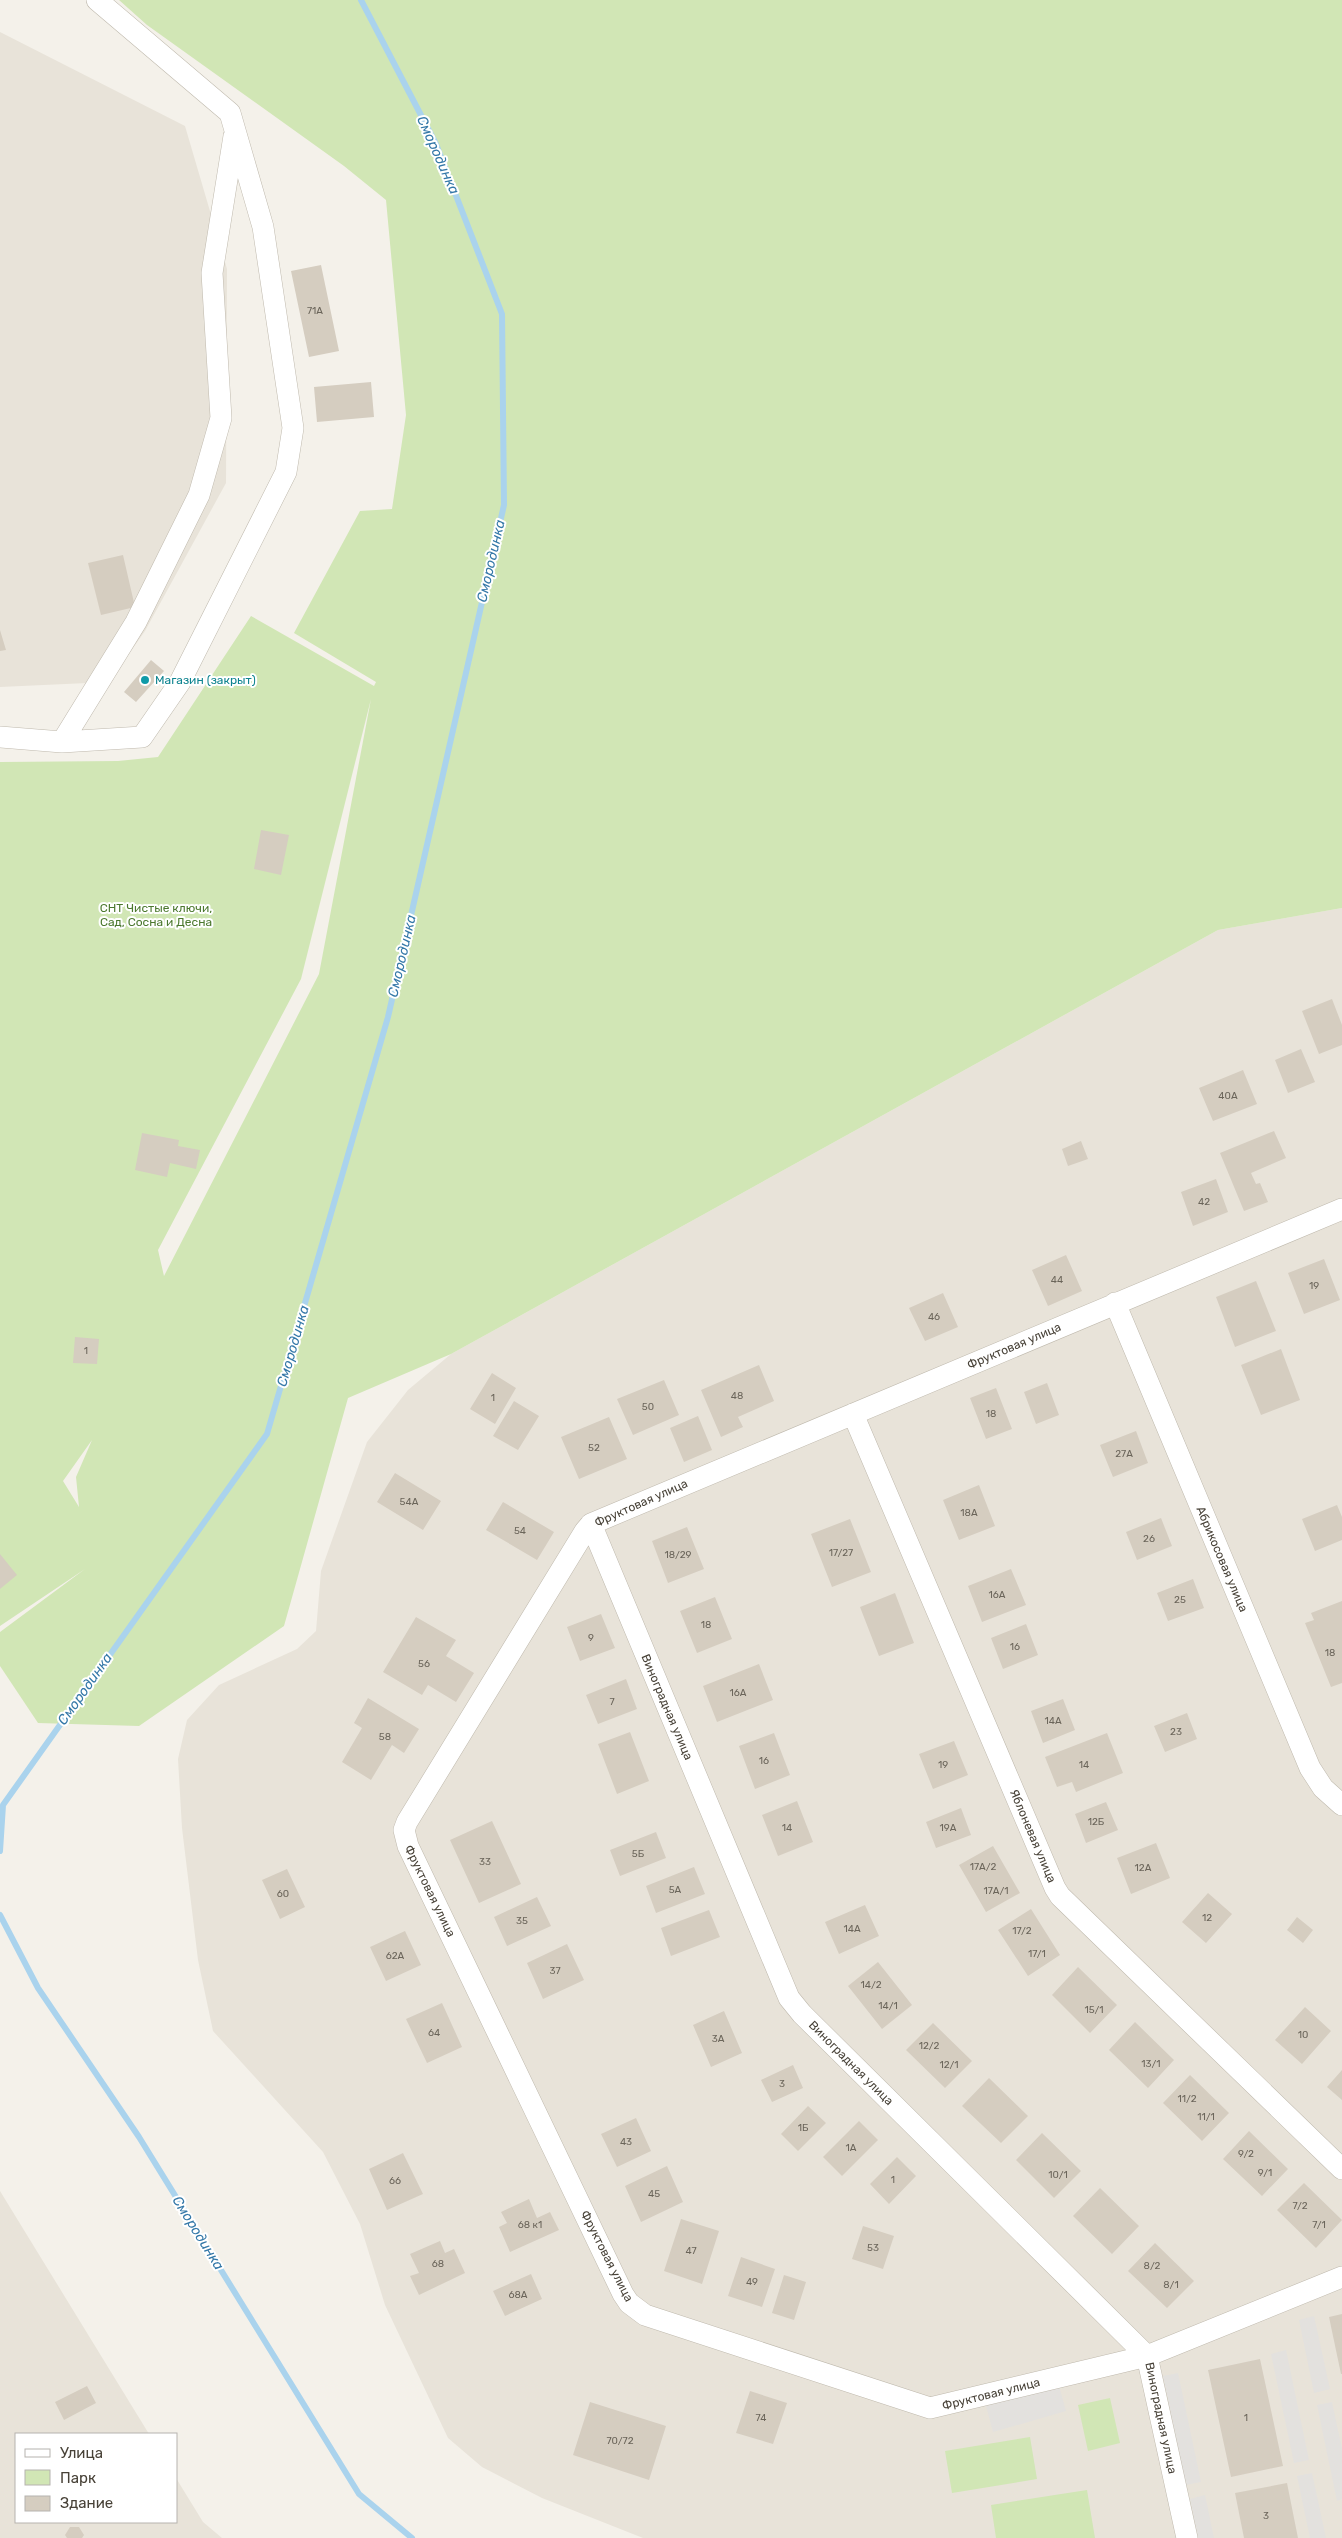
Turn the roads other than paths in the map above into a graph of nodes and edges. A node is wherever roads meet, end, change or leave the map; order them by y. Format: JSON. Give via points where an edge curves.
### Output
{"nodes":[{"id":1,"x":97,"y":0,"type":"edge"},
{"id":2,"x":235,"y":130,"type":"junction"},
{"id":3,"x":0,"y":737,"type":"edge"},
{"id":4,"x":62,"y":742,"type":"junction"},
{"id":5,"x":1342,"y":1209,"type":"edge"},
{"id":6,"x":1115,"y":1304,"type":"junction"},
{"id":7,"x":853,"y":1414,"type":"junction"},
{"id":8,"x":591,"y":1524,"type":"junction"},
{"id":9,"x":1342,"y":1805,"type":"edge"},
{"id":10,"x":1342,"y":2169,"type":"edge"},
{"id":11,"x":1342,"y":2277,"type":"edge"},
{"id":12,"x":1147,"y":2356,"type":"junction"},
{"id":13,"x":1187,"y":2538,"type":"edge"}],
"edges":[{"from":1,"to":2,"type":"street","via":[[230,113]]},
{"from":2,"to":4,"type":"street","via":[[212,273],[221,418],[199,495],[136,622]]},
{"from":2,"to":4,"type":"street","via":[[263,227],[269,265],[293,428],[286,472],[180,682],[142,737]]},
{"from":3,"to":4,"type":"street"},
{"from":5,"to":6,"type":"street","name":"Фруктовая улица"},
{"from":6,"to":7,"type":"street","name":"Фруктовая улица"},
{"from":6,"to":9,"type":"street","name":"Абрикосовая улица","via":[[1310,1768],[1323,1788]]},
{"from":7,"to":8,"type":"street","name":"Фруктовая улица"},
{"from":7,"to":10,"type":"street","name":"Яблоневая улица","via":[[1060,1896]]},
{"from":8,"to":12,"type":"street","name":"Виноградная улица","via":[[789,1998]]},
{"from":8,"to":12,"type":"street","name":"Фруктовая улица","via":[[404,1830],[408,1846],[629,2303],[645,2315],[930,2408]]},
{"from":11,"to":12,"type":"street","name":"Фруктовая улица"},
{"from":12,"to":13,"type":"street","name":"Виноградная улица"}]}
